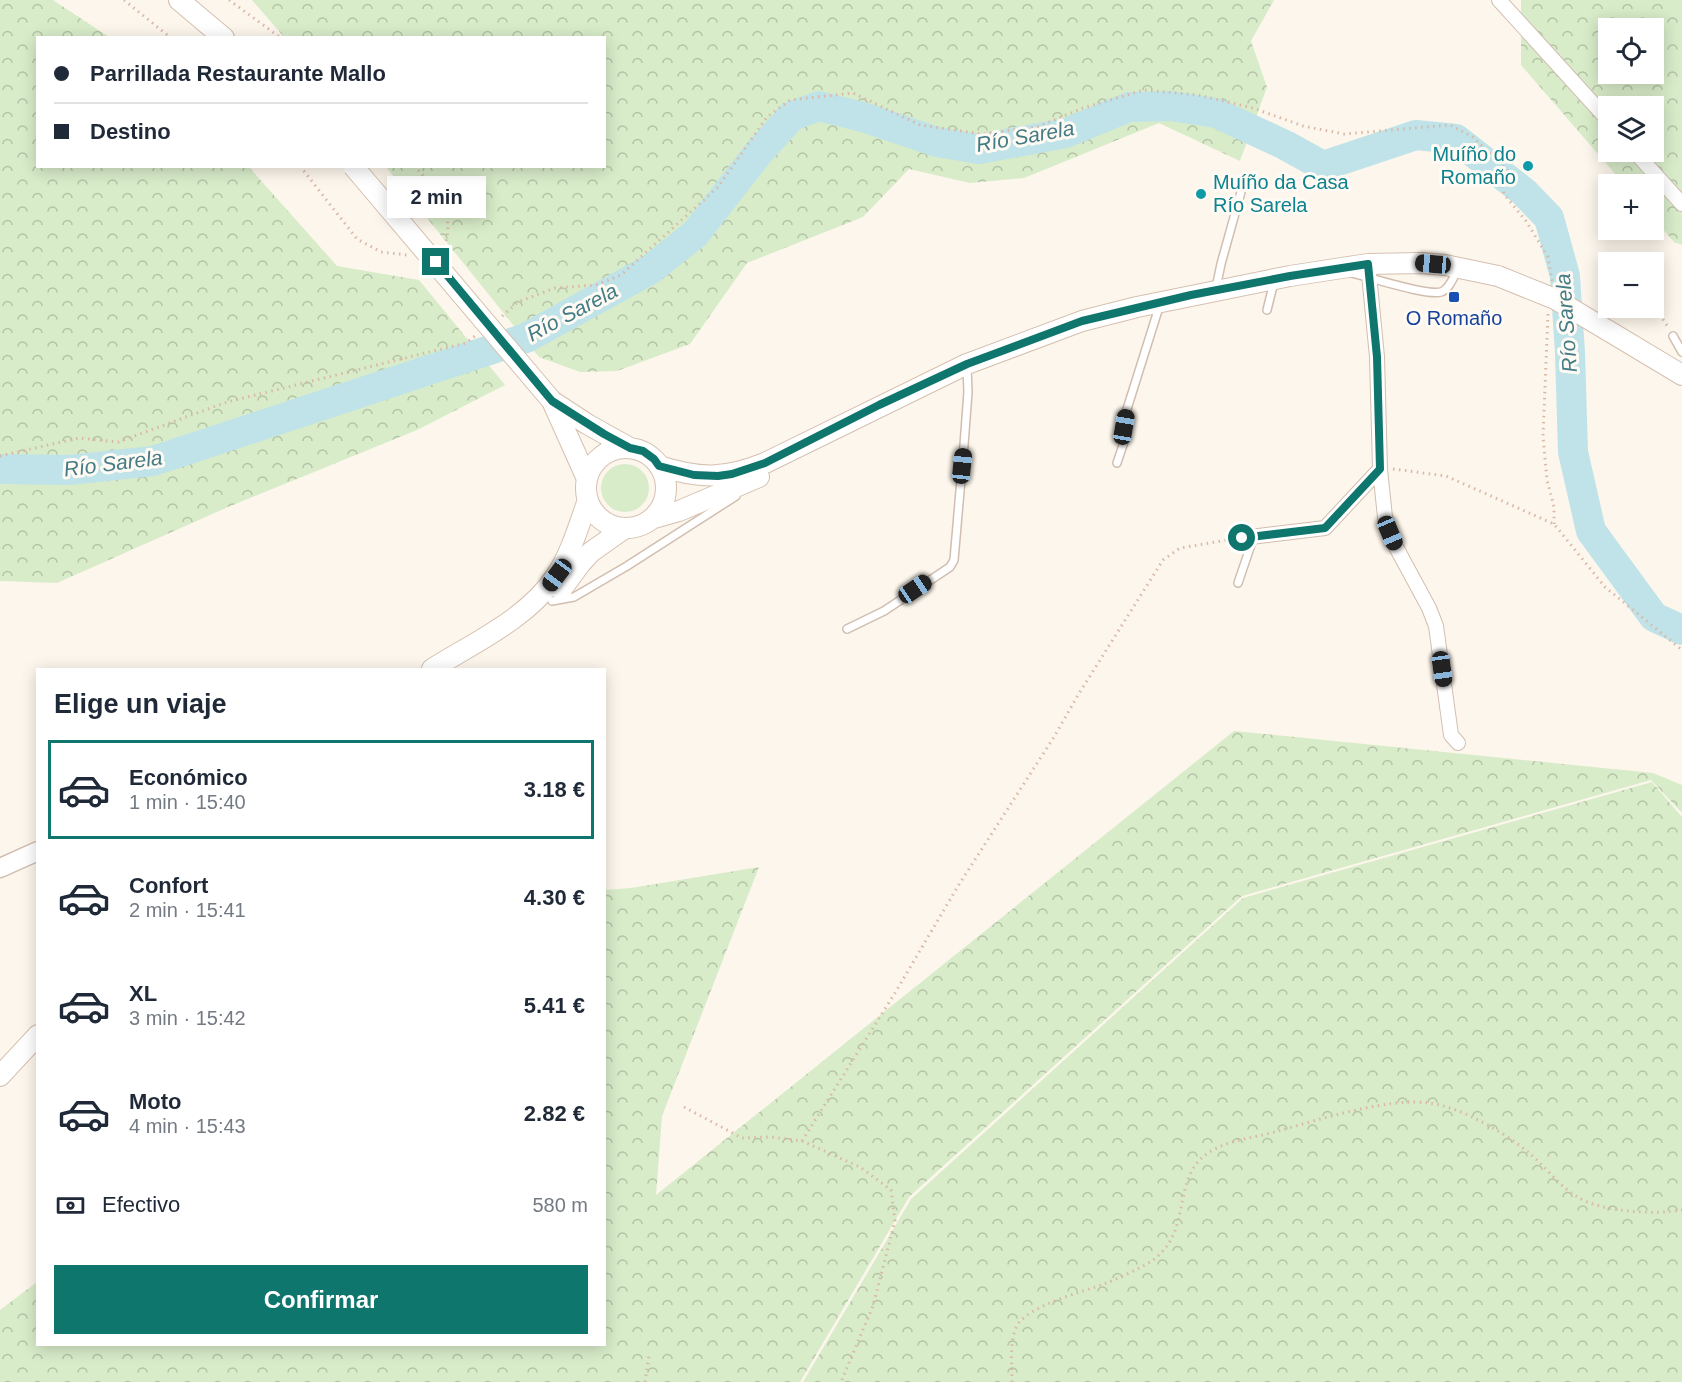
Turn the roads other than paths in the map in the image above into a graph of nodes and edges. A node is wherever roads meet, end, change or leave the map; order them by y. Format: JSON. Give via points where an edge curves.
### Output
{"nodes":[{"id":1,"x":179,"y":0,"type":"edge"},
{"id":2,"x":1499,"y":0,"type":"edge"},
{"id":3,"x":222,"y":36,"type":"edge"},
{"id":4,"x":1598,"y":109,"type":"edge"},
{"id":5,"x":1644,"y":162,"type":"edge"},
{"id":6,"x":355,"y":168,"type":"edge"},
{"id":7,"x":1241,"y":192,"type":"dead end"},
{"id":8,"x":1682,"y":204,"type":"edge"},
{"id":9,"x":1459,"y":267,"type":"junction"},
{"id":10,"x":1368,"y":270,"type":"junction"},
{"id":11,"x":1274,"y":279,"type":"junction"},
{"id":12,"x":1216,"y":290,"type":"junction"},
{"id":13,"x":1161,"y":302,"type":"junction"},
{"id":14,"x":1267,"y":310,"type":"dead end"},
{"id":15,"x":1673,"y":336,"type":"road end"},
{"id":16,"x":1682,"y":352,"type":"edge"},
{"id":17,"x":967,"y":364,"type":"junction"},
{"id":18,"x":1682,"y":375,"type":"edge"},
{"id":19,"x":552,"y":401,"type":"junction"},
{"id":20,"x":835,"y":429,"type":"junction"},
{"id":21,"x":630,"y":448,"type":"junction"},
{"id":22,"x":1117,"y":463,"type":"dead end"},
{"id":23,"x":659,"y":466,"type":"junction"},
{"id":24,"x":1380,"y":469,"type":"junction"},
{"id":25,"x":769,"y":472,"type":"junction"},
{"id":26,"x":587,"y":478,"type":"junction"},
{"id":27,"x":588,"y":500,"type":"junction"},
{"id":28,"x":728,"y":501,"type":"junction"},
{"id":29,"x":697,"y":503,"type":"junction"},
{"id":30,"x":651,"y":519,"type":"junction"},
{"id":31,"x":625,"y":528,"type":"junction"},
{"id":32,"x":1248,"y":537,"type":"joint"},
{"id":33,"x":1238,"y":583,"type":"dead end"},
{"id":34,"x":552,"y":602,"type":"junction"},
{"id":35,"x":847,"y":629,"type":"dead end"},
{"id":36,"x":434,"y":668,"type":"edge"},
{"id":37,"x":458,"y":668,"type":"edge"},
{"id":38,"x":1458,"y":743,"type":"dead end"},
{"id":39,"x":36,"y":852,"type":"edge"},
{"id":40,"x":0,"y":868,"type":"edge"},
{"id":41,"x":36,"y":1037,"type":"edge"},
{"id":42,"x":0,"y":1076,"type":"edge"}],
"edges":[{"from":1,"to":3,"type":"main road"},
{"from":2,"to":4,"type":"street"},
{"from":5,"to":8,"type":"street"},
{"from":6,"to":19,"type":"main road","bridge":true},
{"from":7,"to":12,"type":"lane"},
{"from":9,"to":10,"type":"main road","via":[[1421,263]]},
{"from":9,"to":10,"type":"lane","via":[[1446,290],[1440,293],[1402,287]]},
{"from":9,"to":18,"type":"main road","bridge":true,"via":[[1498,276],[1555,299]]},
{"from":10,"to":11,"type":"main road","via":[[1329,270]]},
{"from":10,"to":24,"type":"street","via":[[1377,357]]},
{"from":11,"to":12,"type":"main road"},
{"from":11,"to":14,"type":"lane"},
{"from":12,"to":13,"type":"main road"},
{"from":13,"to":17,"type":"main road","via":[[1082,321]]},
{"from":13,"to":22,"type":"lane","via":[[1127,409],[1124,442]]},
{"from":15,"to":16,"type":"lane"},
{"from":17,"to":20,"type":"main road"},
{"from":17,"to":35,"type":"lane","via":[[954,560],[950,567],[884,611]]},
{"from":19,"to":21,"type":"main road"},
{"from":19,"to":26,"type":"main road"},
{"from":20,"to":23,"type":"main road","via":[[765,463],[732,474],[694,475]]},
{"from":20,"to":25,"type":"main road"},
{"from":21,"to":23,"type":"main road","via":[[643,451]]},
{"from":21,"to":26,"type":"main road","via":[[606,453],[596,461]]},
{"from":23,"to":30,"type":"main road","via":[[666,483],[665,496]]},
{"from":24,"to":32,"type":"street","via":[[1325,528]]},
{"from":24,"to":38,"type":"street","via":[[1383,508],[1390,533],[1436,626],[1451,735]]},
{"from":25,"to":28,"type":"lane"},
{"from":25,"to":29,"type":"main road"},
{"from":26,"to":27,"type":"main road"},
{"from":27,"to":31,"type":"main road","via":[[605,522]]},
{"from":27,"to":36,"type":"main road","via":[[564,561],[545,590],[515,616]]},
{"from":28,"to":29,"type":"lane"},
{"from":28,"to":34,"type":"lane","via":[[574,597]]},
{"from":29,"to":30,"type":"main road"},
{"from":30,"to":31,"type":"main road"},
{"from":31,"to":34,"type":"main road","via":[[581,562]]},
{"from":32,"to":33,"type":"lane"},
{"from":34,"to":37,"type":"main road"},
{"from":39,"to":40,"type":"street"},
{"from":41,"to":42,"type":"main road"}]}
